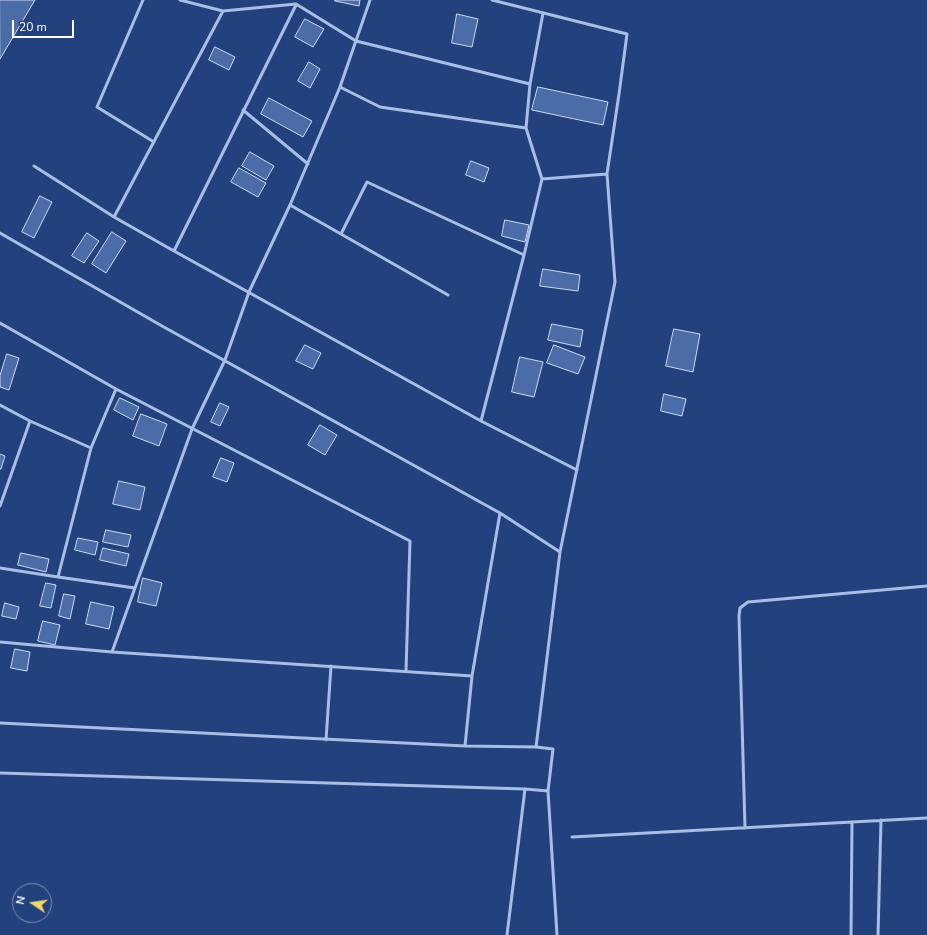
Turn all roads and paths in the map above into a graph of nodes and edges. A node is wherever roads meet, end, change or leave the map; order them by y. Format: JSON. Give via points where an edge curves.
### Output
{"nodes":[{"id":1,"x":143,"y":0,"type":"edge"},
{"id":2,"x":180,"y":0,"type":"edge"},
{"id":3,"x":370,"y":0,"type":"edge"},
{"id":4,"x":492,"y":0,"type":"edge"},
{"id":5,"x":296,"y":4,"type":"junction"},
{"id":6,"x":224,"y":11,"type":"junction"},
{"id":7,"x":543,"y":13,"type":"junction"},
{"id":8,"x":356,"y":41,"type":"junction"},
{"id":9,"x":530,"y":84,"type":"junction"},
{"id":10,"x":340,"y":87,"type":"junction"},
{"id":11,"x":243,"y":110,"type":"junction"},
{"id":12,"x":526,"y":128,"type":"junction"},
{"id":13,"x":154,"y":142,"type":"junction"},
{"id":14,"x":308,"y":164,"type":"junction"},
{"id":15,"x":34,"y":166,"type":"dead end"},
{"id":16,"x":607,"y":174,"type":"junction"},
{"id":17,"x":542,"y":179,"type":"junction"},
{"id":18,"x":290,"y":205,"type":"junction"},
{"id":19,"x":114,"y":217,"type":"junction"},
{"id":20,"x":0,"y":233,"type":"edge"},
{"id":21,"x":341,"y":234,"type":"junction"},
{"id":22,"x":174,"y":250,"type":"junction"},
{"id":23,"x":524,"y":254,"type":"junction"},
{"id":24,"x":249,"y":292,"type":"junction"},
{"id":25,"x":448,"y":295,"type":"dead end"},
{"id":26,"x":0,"y":323,"type":"edge"},
{"id":27,"x":225,"y":360,"type":"junction"},
{"id":28,"x":116,"y":389,"type":"junction"},
{"id":29,"x":0,"y":405,"type":"edge"},
{"id":30,"x":30,"y":421,"type":"junction"},
{"id":31,"x":481,"y":421,"type":"junction"},
{"id":32,"x":192,"y":428,"type":"junction"},
{"id":33,"x":91,"y":448,"type":"junction"},
{"id":34,"x":577,"y":470,"type":"junction"},
{"id":35,"x":0,"y":506,"type":"edge"},
{"id":36,"x":500,"y":513,"type":"junction"},
{"id":37,"x":560,"y":552,"type":"junction"},
{"id":38,"x":0,"y":568,"type":"edge"},
{"id":39,"x":58,"y":577,"type":"junction"},
{"id":40,"x":927,"y":586,"type":"edge"},
{"id":41,"x":135,"y":588,"type":"junction"},
{"id":42,"x":0,"y":642,"type":"edge"},
{"id":43,"x":112,"y":652,"type":"junction"},
{"id":44,"x":331,"y":666,"type":"junction"},
{"id":45,"x":406,"y":671,"type":"junction"},
{"id":46,"x":472,"y":676,"type":"junction"},
{"id":47,"x":0,"y":723,"type":"edge"},
{"id":48,"x":326,"y":740,"type":"junction"},
{"id":49,"x":465,"y":746,"type":"junction"},
{"id":50,"x":536,"y":748,"type":"junction"},
{"id":51,"x":0,"y":773,"type":"edge"},
{"id":52,"x":525,"y":789,"type":"junction"},
{"id":53,"x":548,"y":791,"type":"junction"},
{"id":54,"x":927,"y":818,"type":"edge"},
{"id":55,"x":881,"y":820,"type":"junction"},
{"id":56,"x":852,"y":822,"type":"junction"},
{"id":57,"x":745,"y":828,"type":"junction"},
{"id":58,"x":572,"y":837,"type":"dead end"},
{"id":59,"x":507,"y":935,"type":"edge"},
{"id":60,"x":557,"y":935,"type":"edge"},
{"id":61,"x":851,"y":935,"type":"edge"},
{"id":62,"x":878,"y":935,"type":"edge"}],
"edges":[{"from":1,"to":13,"type":"lane","via":[[97,107]]},
{"from":2,"to":6,"type":"lane"},
{"from":3,"to":8,"type":"lane"},
{"from":4,"to":7,"type":"lane"},
{"from":5,"to":6,"type":"lane"},
{"from":5,"to":8,"type":"lane"},
{"from":5,"to":11,"type":"lane"},
{"from":6,"to":13,"type":"lane"},
{"from":7,"to":9,"type":"lane"},
{"from":7,"to":16,"type":"lane","via":[[626,34]]},
{"from":8,"to":9,"type":"lane"},
{"from":8,"to":10,"type":"lane"},
{"from":9,"to":12,"type":"lane"},
{"from":10,"to":12,"type":"lane","via":[[380,107]]},
{"from":10,"to":14,"type":"lane"},
{"from":11,"to":14,"type":"lane"},
{"from":11,"to":22,"type":"lane"},
{"from":12,"to":17,"type":"lane"},
{"from":13,"to":19,"type":"lane"},
{"from":14,"to":18,"type":"lane"},
{"from":15,"to":19,"type":"lane"},
{"from":16,"to":17,"type":"lane"},
{"from":16,"to":34,"type":"lane","via":[[615,282]]},
{"from":17,"to":23,"type":"lane"},
{"from":18,"to":21,"type":"lane"},
{"from":18,"to":24,"type":"lane"},
{"from":19,"to":22,"type":"lane"},
{"from":20,"to":27,"type":"lane"},
{"from":21,"to":23,"type":"lane","via":[[368,182]]},
{"from":21,"to":25,"type":"lane"},
{"from":22,"to":24,"type":"lane"},
{"from":23,"to":31,"type":"lane"},
{"from":24,"to":27,"type":"lane"},
{"from":24,"to":31,"type":"lane"},
{"from":26,"to":28,"type":"lane"},
{"from":27,"to":32,"type":"lane"},
{"from":27,"to":36,"type":"lane"},
{"from":28,"to":32,"type":"lane"},
{"from":28,"to":33,"type":"lane"},
{"from":29,"to":30,"type":"lane"},
{"from":30,"to":33,"type":"lane"},
{"from":30,"to":35,"type":"lane"},
{"from":31,"to":34,"type":"lane"},
{"from":32,"to":41,"type":"lane"},
{"from":32,"to":45,"type":"lane","via":[[410,541]]},
{"from":33,"to":39,"type":"lane"},
{"from":34,"to":37,"type":"lane"},
{"from":36,"to":37,"type":"lane"},
{"from":36,"to":46,"type":"lane"},
{"from":37,"to":50,"type":"lane"},
{"from":38,"to":39,"type":"lane"},
{"from":39,"to":41,"type":"lane"},
{"from":40,"to":57,"type":"lane","via":[[748,602],[740,608]]},
{"from":41,"to":43,"type":"lane"},
{"from":42,"to":43,"type":"lane"},
{"from":43,"to":44,"type":"lane"},
{"from":44,"to":45,"type":"lane"},
{"from":44,"to":48,"type":"lane"},
{"from":45,"to":46,"type":"lane"},
{"from":46,"to":49,"type":"lane"},
{"from":47,"to":48,"type":"lane"},
{"from":48,"to":49,"type":"lane"},
{"from":49,"to":50,"type":"lane"},
{"from":50,"to":53,"type":"lane","via":[[553,749]]},
{"from":51,"to":52,"type":"lane"},
{"from":52,"to":53,"type":"lane"},
{"from":52,"to":59,"type":"lane"},
{"from":53,"to":60,"type":"lane"},
{"from":54,"to":55,"type":"lane"},
{"from":55,"to":56,"type":"lane"},
{"from":55,"to":62,"type":"lane"},
{"from":56,"to":57,"type":"lane"},
{"from":56,"to":61,"type":"lane"},
{"from":57,"to":58,"type":"lane"}]}
